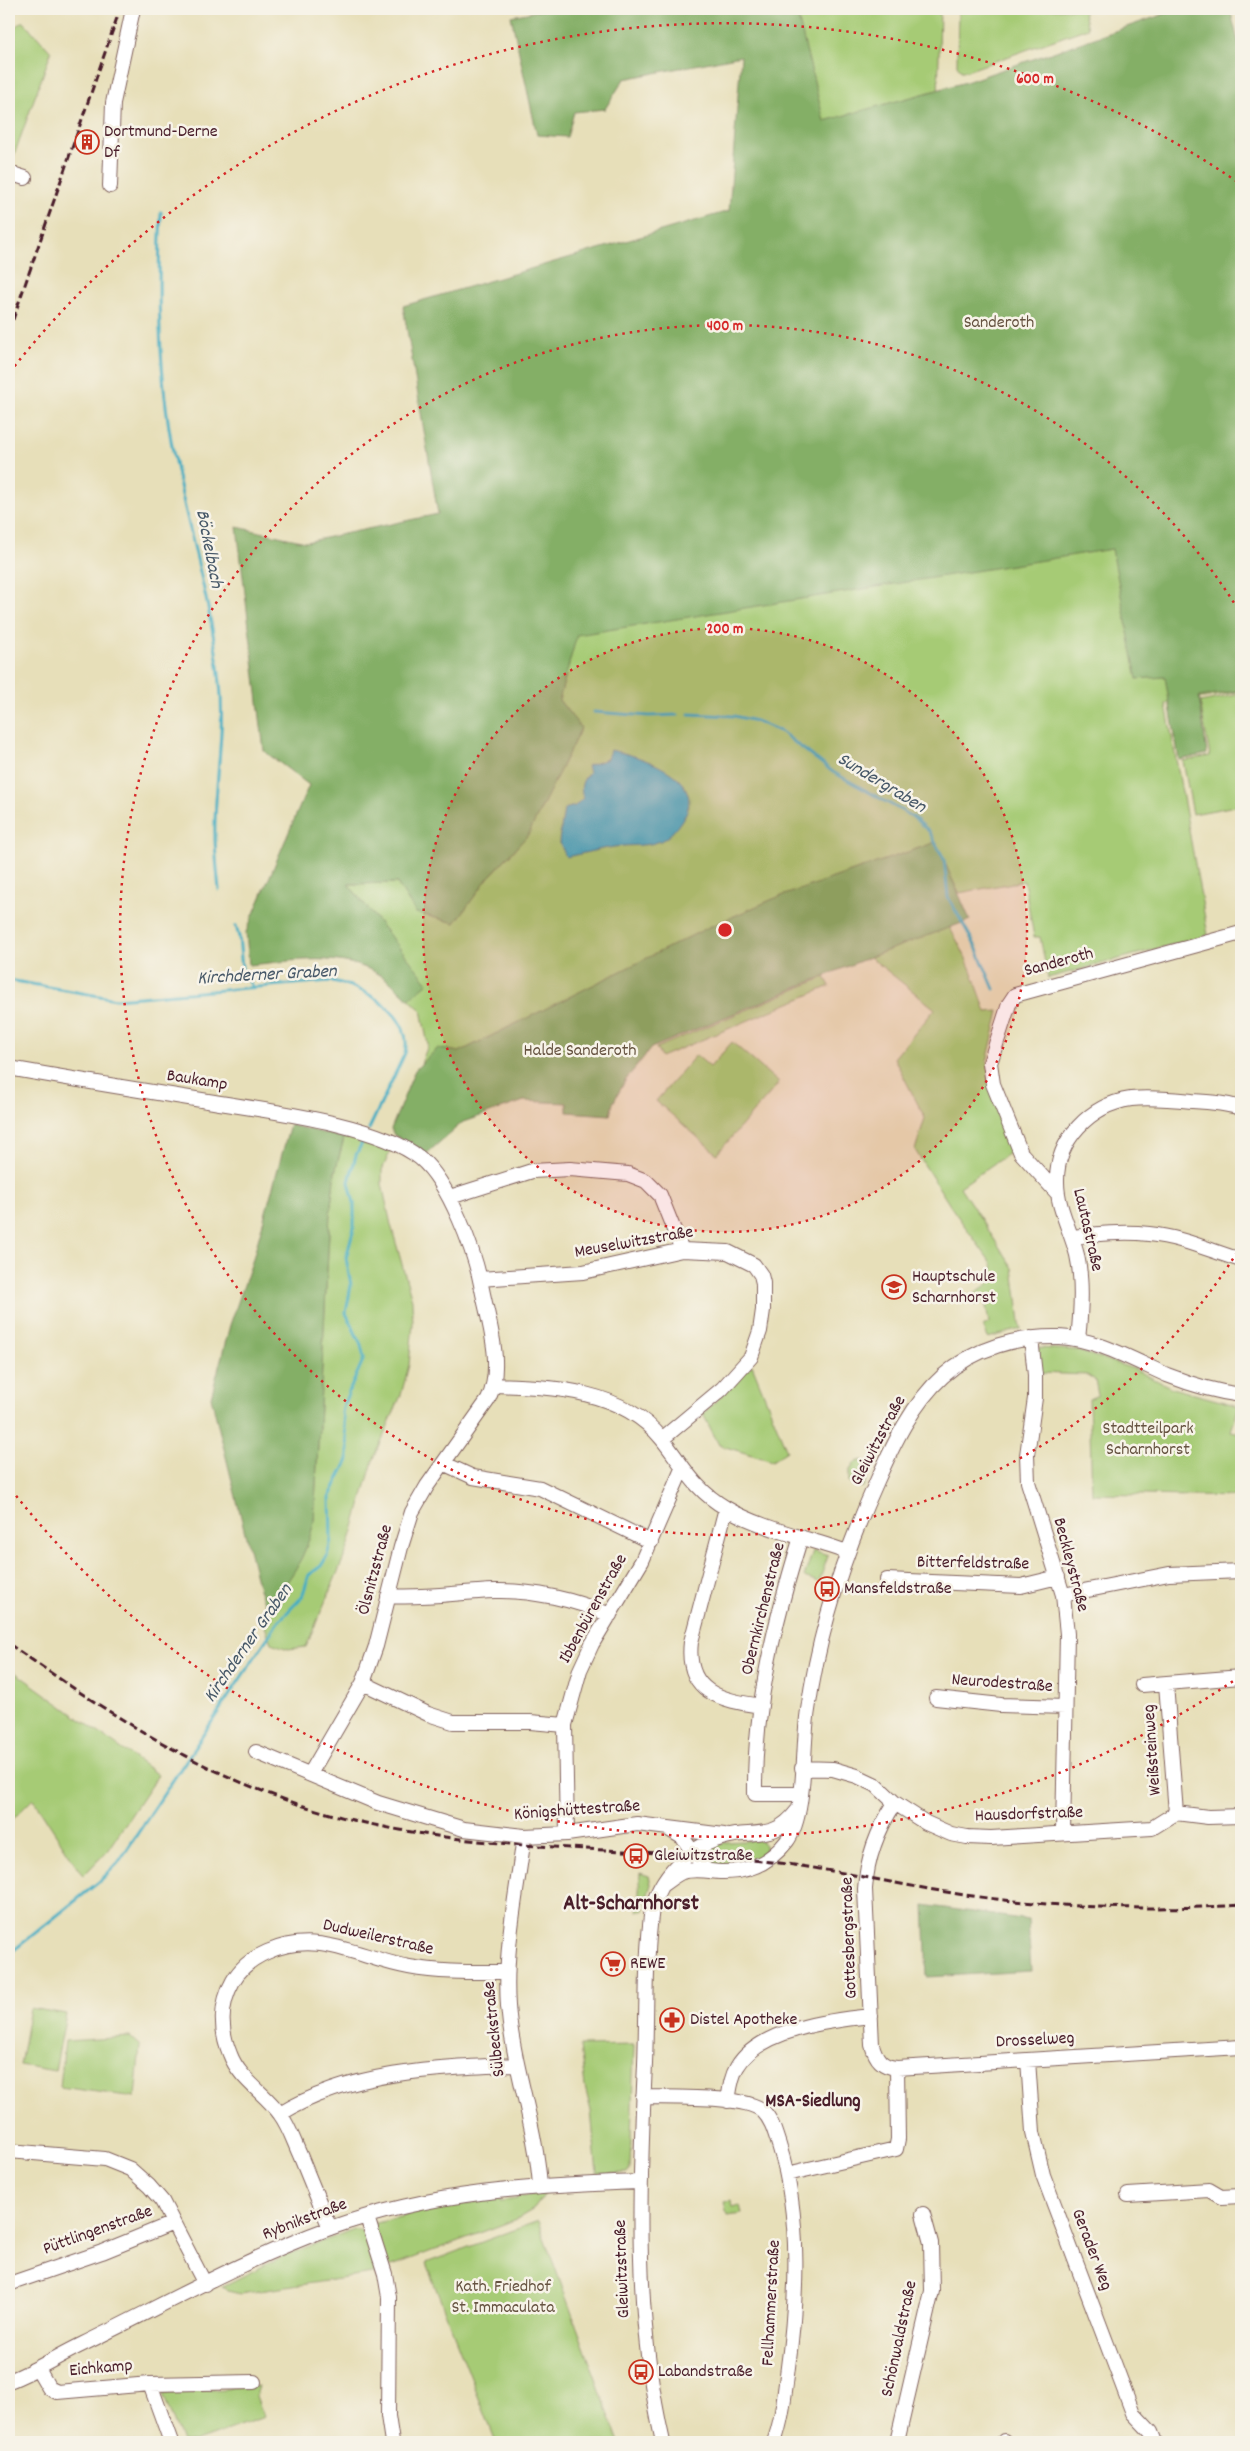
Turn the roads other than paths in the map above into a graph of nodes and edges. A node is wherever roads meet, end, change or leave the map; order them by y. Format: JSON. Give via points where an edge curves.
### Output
{"nodes":[{"id":1,"x":133,"y":9,"type":"edge"},
{"id":2,"x":9,"y":173,"type":"edge"},
{"id":3,"x":25,"y":178,"type":"dead end"},
{"id":4,"x":110,"y":186,"type":"dead end"},
{"id":5,"x":1241,"y":933,"type":"edge"},
{"id":6,"x":9,"y":1068,"type":"edge"},
{"id":7,"x":1241,"y":1108,"type":"edge"},
{"id":8,"x":1058,"y":1194,"type":"junction"},
{"id":9,"x":450,"y":1197,"type":"junction"},
{"id":10,"x":1072,"y":1237,"type":"junction"},
{"id":11,"x":682,"y":1250,"type":"junction"},
{"id":12,"x":1241,"y":1260,"type":"edge"},
{"id":13,"x":480,"y":1279,"type":"junction"},
{"id":14,"x":1031,"y":1338,"type":"junction"},
{"id":15,"x":1078,"y":1339,"type":"junction"},
{"id":16,"x":494,"y":1385,"type":"junction"},
{"id":17,"x":1241,"y":1394,"type":"edge"},
{"id":18,"x":662,"y":1439,"type":"junction"},
{"id":19,"x":445,"y":1464,"type":"junction"},
{"id":20,"x":682,"y":1469,"type":"junction"},
{"id":21,"x":726,"y":1508,"type":"junction"},
{"id":22,"x":801,"y":1537,"type":"junction"},
{"id":23,"x":651,"y":1542,"type":"junction"},
{"id":24,"x":847,"y":1552,"type":"junction"},
{"id":25,"x":1241,"y":1571,"type":"edge"},
{"id":26,"x":1058,"y":1578,"type":"junction"},
{"id":27,"x":887,"y":1580,"type":"dead end"},
{"id":28,"x":1063,"y":1595,"type":"junction"},
{"id":29,"x":388,"y":1596,"type":"junction"},
{"id":30,"x":610,"y":1616,"type":"junction"},
{"id":31,"x":1241,"y":1676,"type":"edge"},
{"id":32,"x":363,"y":1683,"type":"junction"},
{"id":33,"x":1166,"y":1684,"type":"junction"},
{"id":34,"x":1142,"y":1685,"type":"dead end"},
{"id":35,"x":936,"y":1698,"type":"dead end"},
{"id":36,"x":761,"y":1706,"type":"junction"},
{"id":37,"x":1065,"y":1707,"type":"junction"},
{"id":38,"x":564,"y":1726,"type":"junction"},
{"id":39,"x":256,"y":1752,"type":"dead end"},
{"id":40,"x":802,"y":1768,"type":"junction"},
{"id":41,"x":310,"y":1774,"type":"junction"},
{"id":42,"x":801,"y":1794,"type":"junction"},
{"id":43,"x":896,"y":1803,"type":"junction"},
{"id":44,"x":798,"y":1808,"type":"junction"},
{"id":45,"x":1176,"y":1813,"type":"junction"},
{"id":46,"x":1241,"y":1816,"type":"edge"},
{"id":47,"x":668,"y":1828,"type":"junction"},
{"id":48,"x":1063,"y":1833,"type":"junction"},
{"id":49,"x":567,"y":1834,"type":"junction"},
{"id":50,"x":760,"y":1834,"type":"junction"},
{"id":51,"x":524,"y":1836,"type":"junction"},
{"id":52,"x":734,"y":1836,"type":"junction"},
{"id":53,"x":692,"y":1852,"type":"junction"},
{"id":54,"x":775,"y":1853,"type":"junction"},
{"id":55,"x":706,"y":1870,"type":"junction"},
{"id":56,"x":662,"y":1885,"type":"junction"},
{"id":57,"x":507,"y":1972,"type":"junction"},
{"id":58,"x":872,"y":2016,"type":"junction"},
{"id":59,"x":1241,"y":2047,"type":"edge"},
{"id":60,"x":1028,"y":2060,"type":"junction"},
{"id":61,"x":516,"y":2065,"type":"junction"},
{"id":62,"x":897,"y":2068,"type":"junction"},
{"id":63,"x":643,"y":2097,"type":"junction"},
{"id":64,"x":728,"y":2100,"type":"junction"},
{"id":65,"x":280,"y":2114,"type":"junction"},
{"id":66,"x":9,"y":2151,"type":"edge"},
{"id":67,"x":788,"y":2174,"type":"junction"},
{"id":68,"x":640,"y":2182,"type":"junction"},
{"id":69,"x":540,"y":2186,"type":"junction"},
{"id":70,"x":1128,"y":2195,"type":"dead end"},
{"id":71,"x":1241,"y":2196,"type":"edge"},
{"id":72,"x":923,"y":2214,"type":"dead end"},
{"id":73,"x":367,"y":2216,"type":"junction"},
{"id":74,"x":173,"y":2223,"type":"junction"},
{"id":75,"x":330,"y":2228,"type":"junction"},
{"id":76,"x":9,"y":2284,"type":"edge"},
{"id":77,"x":205,"y":2284,"type":"junction"},
{"id":78,"x":38,"y":2368,"type":"junction"},
{"id":79,"x":9,"y":2381,"type":"edge"},
{"id":80,"x":254,"y":2382,"type":"dead end"},
{"id":81,"x":150,"y":2384,"type":"junction"},
{"id":82,"x":171,"y":2442,"type":"edge"},
{"id":83,"x":392,"y":2442,"type":"edge"},
{"id":84,"x":662,"y":2442,"type":"edge"},
{"id":85,"x":774,"y":2442,"type":"edge"},
{"id":86,"x":897,"y":2442,"type":"edge"},
{"id":87,"x":1155,"y":2442,"type":"edge"}],
"edges":[{"from":1,"to":4,"type":"street","via":[[113,103]]},
{"from":2,"to":3,"type":"street"},
{"from":5,"to":8,"type":"street","name":"Sanderoth","via":[[1015,995],[990,1063],[993,1084],[1021,1153]]},
{"from":6,"to":9,"type":"street","name":"Baukamp","via":[[286,1114],[378,1137],[423,1160]]},
{"from":7,"to":8,"type":"street","name":"Lautastraße","via":[[1155,1098],[1125,1100],[1104,1108],[1077,1127],[1061,1151],[1057,1171]]},
{"from":8,"to":10,"type":"street","name":"Lautastraße"},
{"from":9,"to":11,"type":"street","via":[[532,1171],[570,1169],[628,1174],[646,1181],[660,1195]]},
{"from":9,"to":13,"type":"street"},
{"from":10,"to":12,"type":"street","via":[[1150,1234]]},
{"from":10,"to":15,"type":"street","name":"Lautastraße","via":[[1080,1274]]},
{"from":11,"to":13,"type":"street","name":"Meuselwitzstraße","via":[[583,1272]]},
{"from":11,"to":18,"type":"street","name":"Meuselwitzstraße","via":[[728,1252],[754,1265],[761,1275],[763,1310],[760,1332],[751,1357],[722,1389]]},
{"from":13,"to":16,"type":"street","via":[[493,1350]]},
{"from":14,"to":15,"type":"street","name":"Gleiwitzstraße"},
{"from":14,"to":24,"type":"street","name":"Gleiwitzstraße","via":[[998,1345],[971,1357],[944,1376],[925,1395],[887,1460]]},
{"from":14,"to":26,"type":"street","name":"Beckleystraße","via":[[1035,1398],[1027,1455],[1028,1482]]},
{"from":15,"to":17,"type":"street","name":"Gleiwitzstraße","via":[[1196,1385]]},
{"from":16,"to":18,"type":"street","via":[[539,1386],[602,1398],[638,1417]]},
{"from":16,"to":19,"type":"street","name":"Ölsnitzstraße","via":[[488,1400]]},
{"from":18,"to":20,"type":"street"},
{"from":19,"to":23,"type":"street","via":[[473,1477],[540,1488]]},
{"from":19,"to":29,"type":"street","name":"Ölsnitzstraße","via":[[427,1486],[410,1519]]},
{"from":20,"to":21,"type":"street","via":[[698,1487]]},
{"from":20,"to":23,"type":"street","name":"Ibbenbürenstraße"},
{"from":21,"to":22,"type":"street"},
{"from":21,"to":36,"type":"street","via":[[694,1627],[690,1650],[692,1664],[700,1683],[710,1693],[733,1702]]},
{"from":22,"to":24,"type":"street"},
{"from":22,"to":36,"type":"street","name":"Obernkirchenstraße","via":[[777,1616]]},
{"from":23,"to":30,"type":"street","name":"Ibbenbürenstraße"},
{"from":24,"to":40,"type":"street","name":"Gleiwitzstraße","via":[[818,1657]]},
{"from":25,"to":28,"type":"street","via":[[1169,1574]]},
{"from":26,"to":27,"type":"street","name":"Bitterfeldstraße","via":[[1021,1586]]},
{"from":26,"to":28,"type":"street","name":"Beckleystraße"},
{"from":28,"to":37,"type":"street","name":"Beckleystraße","via":[[1067,1634]]},
{"from":29,"to":30,"type":"street","via":[[413,1598],[516,1592],[549,1596]]},
{"from":29,"to":32,"type":"street","name":"Ölsnitzstraße"},
{"from":30,"to":38,"type":"street","name":"Ibbenbürenstraße","via":[[582,1665]]},
{"from":31,"to":33,"type":"street","name":"Weißsteinweg"},
{"from":32,"to":38,"type":"street","via":[[428,1714],[453,1722],[530,1722]]},
{"from":32,"to":41,"type":"street","name":"Ölsnitzstraße"},
{"from":33,"to":34,"type":"street","name":"Weißsteinweg"},
{"from":33,"to":45,"type":"street","name":"Weißsteinweg"},
{"from":35,"to":37,"type":"street","name":"Neurodestraße"},
{"from":36,"to":42,"type":"street","name":"Obernkirchenstraße","via":[[755,1794]]},
{"from":37,"to":48,"type":"street","name":"Beckleystraße"},
{"from":38,"to":49,"type":"street","name":"Ibbenbürenstraße"},
{"from":39,"to":41,"type":"street","name":"Königshüttestraße"},
{"from":40,"to":42,"type":"street","name":"Gleiwitzstraße"},
{"from":40,"to":43,"type":"street","name":"Hausdorfstraße","via":[[833,1769],[857,1776],[876,1786]]},
{"from":41,"to":51,"type":"street","name":"Königshüttestraße","via":[[413,1815],[464,1829]]},
{"from":42,"to":44,"type":"street","name":"Gleiwitzstraße"},
{"from":43,"to":48,"type":"street","name":"Hausdorfstraße","via":[[926,1823],[967,1837]]},
{"from":43,"to":58,"type":"street","name":"Gottesbergstraße","via":[[879,1831],[866,1866]]},
{"from":44,"to":50,"type":"street","name":"Gleiwitzstraße","via":[[780,1828]]},
{"from":44,"to":54,"type":"street","name":"Gleiwitzstraße","via":[[798,1821],[787,1841]]},
{"from":45,"to":46,"type":"street","via":[[1208,1818]]},
{"from":45,"to":48,"type":"street","name":"Hausdorfstraße","via":[[1152,1828]]},
{"from":47,"to":49,"type":"street","name":"Königshüttestraße","via":[[636,1824]]},
{"from":47,"to":52,"type":"street","name":"Königshüttestraße"},
{"from":47,"to":53,"type":"street","via":[[682,1836]]},
{"from":49,"to":51,"type":"street","name":"Königshüttestraße"},
{"from":50,"to":52,"type":"street","name":"Gleiwitzstraße"},
{"from":50,"to":54,"type":"street","via":[[766,1837]]},
{"from":51,"to":57,"type":"street","name":"Sülbeckstraße"},
{"from":52,"to":53,"type":"street","name":"Gleiwitzstraße","via":[[710,1842]]},
{"from":53,"to":55,"type":"street"},
{"from":53,"to":56,"type":"street","name":"Gleiwitzstraße","via":[[668,1874]]},
{"from":54,"to":55,"type":"street","name":"Gleiwitzstraße","via":[[764,1863],[744,1870]]},
{"from":55,"to":56,"type":"street","name":"Gleiwitzstraße","via":[[680,1873]]},
{"from":56,"to":63,"type":"street","name":"Gleiwitzstraße","via":[[652,1908],[650,1926]]},
{"from":57,"to":61,"type":"street","name":"Sülbeckstraße"},
{"from":57,"to":65,"type":"street","name":"Dudweilerstraße","via":[[437,1971],[408,1967],[312,1942],[284,1944],[258,1955],[246,1964],[231,1985],[224,2008],[223,2030],[230,2055],[241,2073]]},
{"from":58,"to":62,"type":"street","via":[[875,2055],[884,2066]]},
{"from":58,"to":64,"type":"street","name":"Gottesbergstraße","via":[[799,2028],[763,2043],[738,2065]]},
{"from":59,"to":60,"type":"street","name":"Drosselweg"},
{"from":60,"to":62,"type":"street","name":"Drosselweg"},
{"from":60,"to":87,"type":"street","name":"Gerader Weg","via":[[1033,2132],[1043,2175],[1133,2413],[1151,2432]]},
{"from":61,"to":65,"type":"street","via":[[445,2068],[392,2075],[323,2094]]},
{"from":61,"to":69,"type":"street","name":"Sülbeckstraße","via":[[539,2165]]},
{"from":62,"to":67,"type":"street","via":[[896,2149]]},
{"from":63,"to":64,"type":"street","name":"Fellhammerstraße"},
{"from":63,"to":68,"type":"street","name":"Gleiwitzstraße"},
{"from":64,"to":67,"type":"street","name":"Fellhammerstraße","via":[[747,2103],[763,2112],[773,2127]]},
{"from":65,"to":75,"type":"street","name":"Dudweilerstraße"},
{"from":66,"to":74,"type":"street","via":[[105,2159],[120,2164],[149,2186]]},
{"from":67,"to":85,"type":"street","name":"Fellhammerstraße","via":[[795,2280],[788,2368]]},
{"from":68,"to":69,"type":"street","name":"Rybnikstraße"},
{"from":68,"to":84,"type":"street","name":"Gleiwitzstraße","via":[[640,2273],[645,2345]]},
{"from":69,"to":73,"type":"street","name":"Rybnikstraße","via":[[464,2194]]},
{"from":70,"to":71,"type":"street","via":[[1209,2190],[1221,2198]]},
{"from":72,"to":86,"type":"street","name":"Schönwaldstraße","via":[[932,2243],[932,2291]]},
{"from":73,"to":75,"type":"street","name":"Rybnikstraße"},
{"from":73,"to":83,"type":"street","via":[[390,2296],[388,2416]]},
{"from":74,"to":76,"type":"street","name":"Püttlingenstraße"},
{"from":74,"to":77,"type":"street"},
{"from":75,"to":77,"type":"street","name":"Rybnikstraße"},
{"from":77,"to":78,"type":"street","name":"Rybnikstraße"},
{"from":78,"to":79,"type":"street","name":"Rybnikstraße"},
{"from":78,"to":81,"type":"street","name":"Eichkamp","via":[[49,2388],[57,2392]]},
{"from":80,"to":81,"type":"street","name":"Eichkamp"},
{"from":81,"to":82,"type":"street","name":"Eichkamp"}]}
